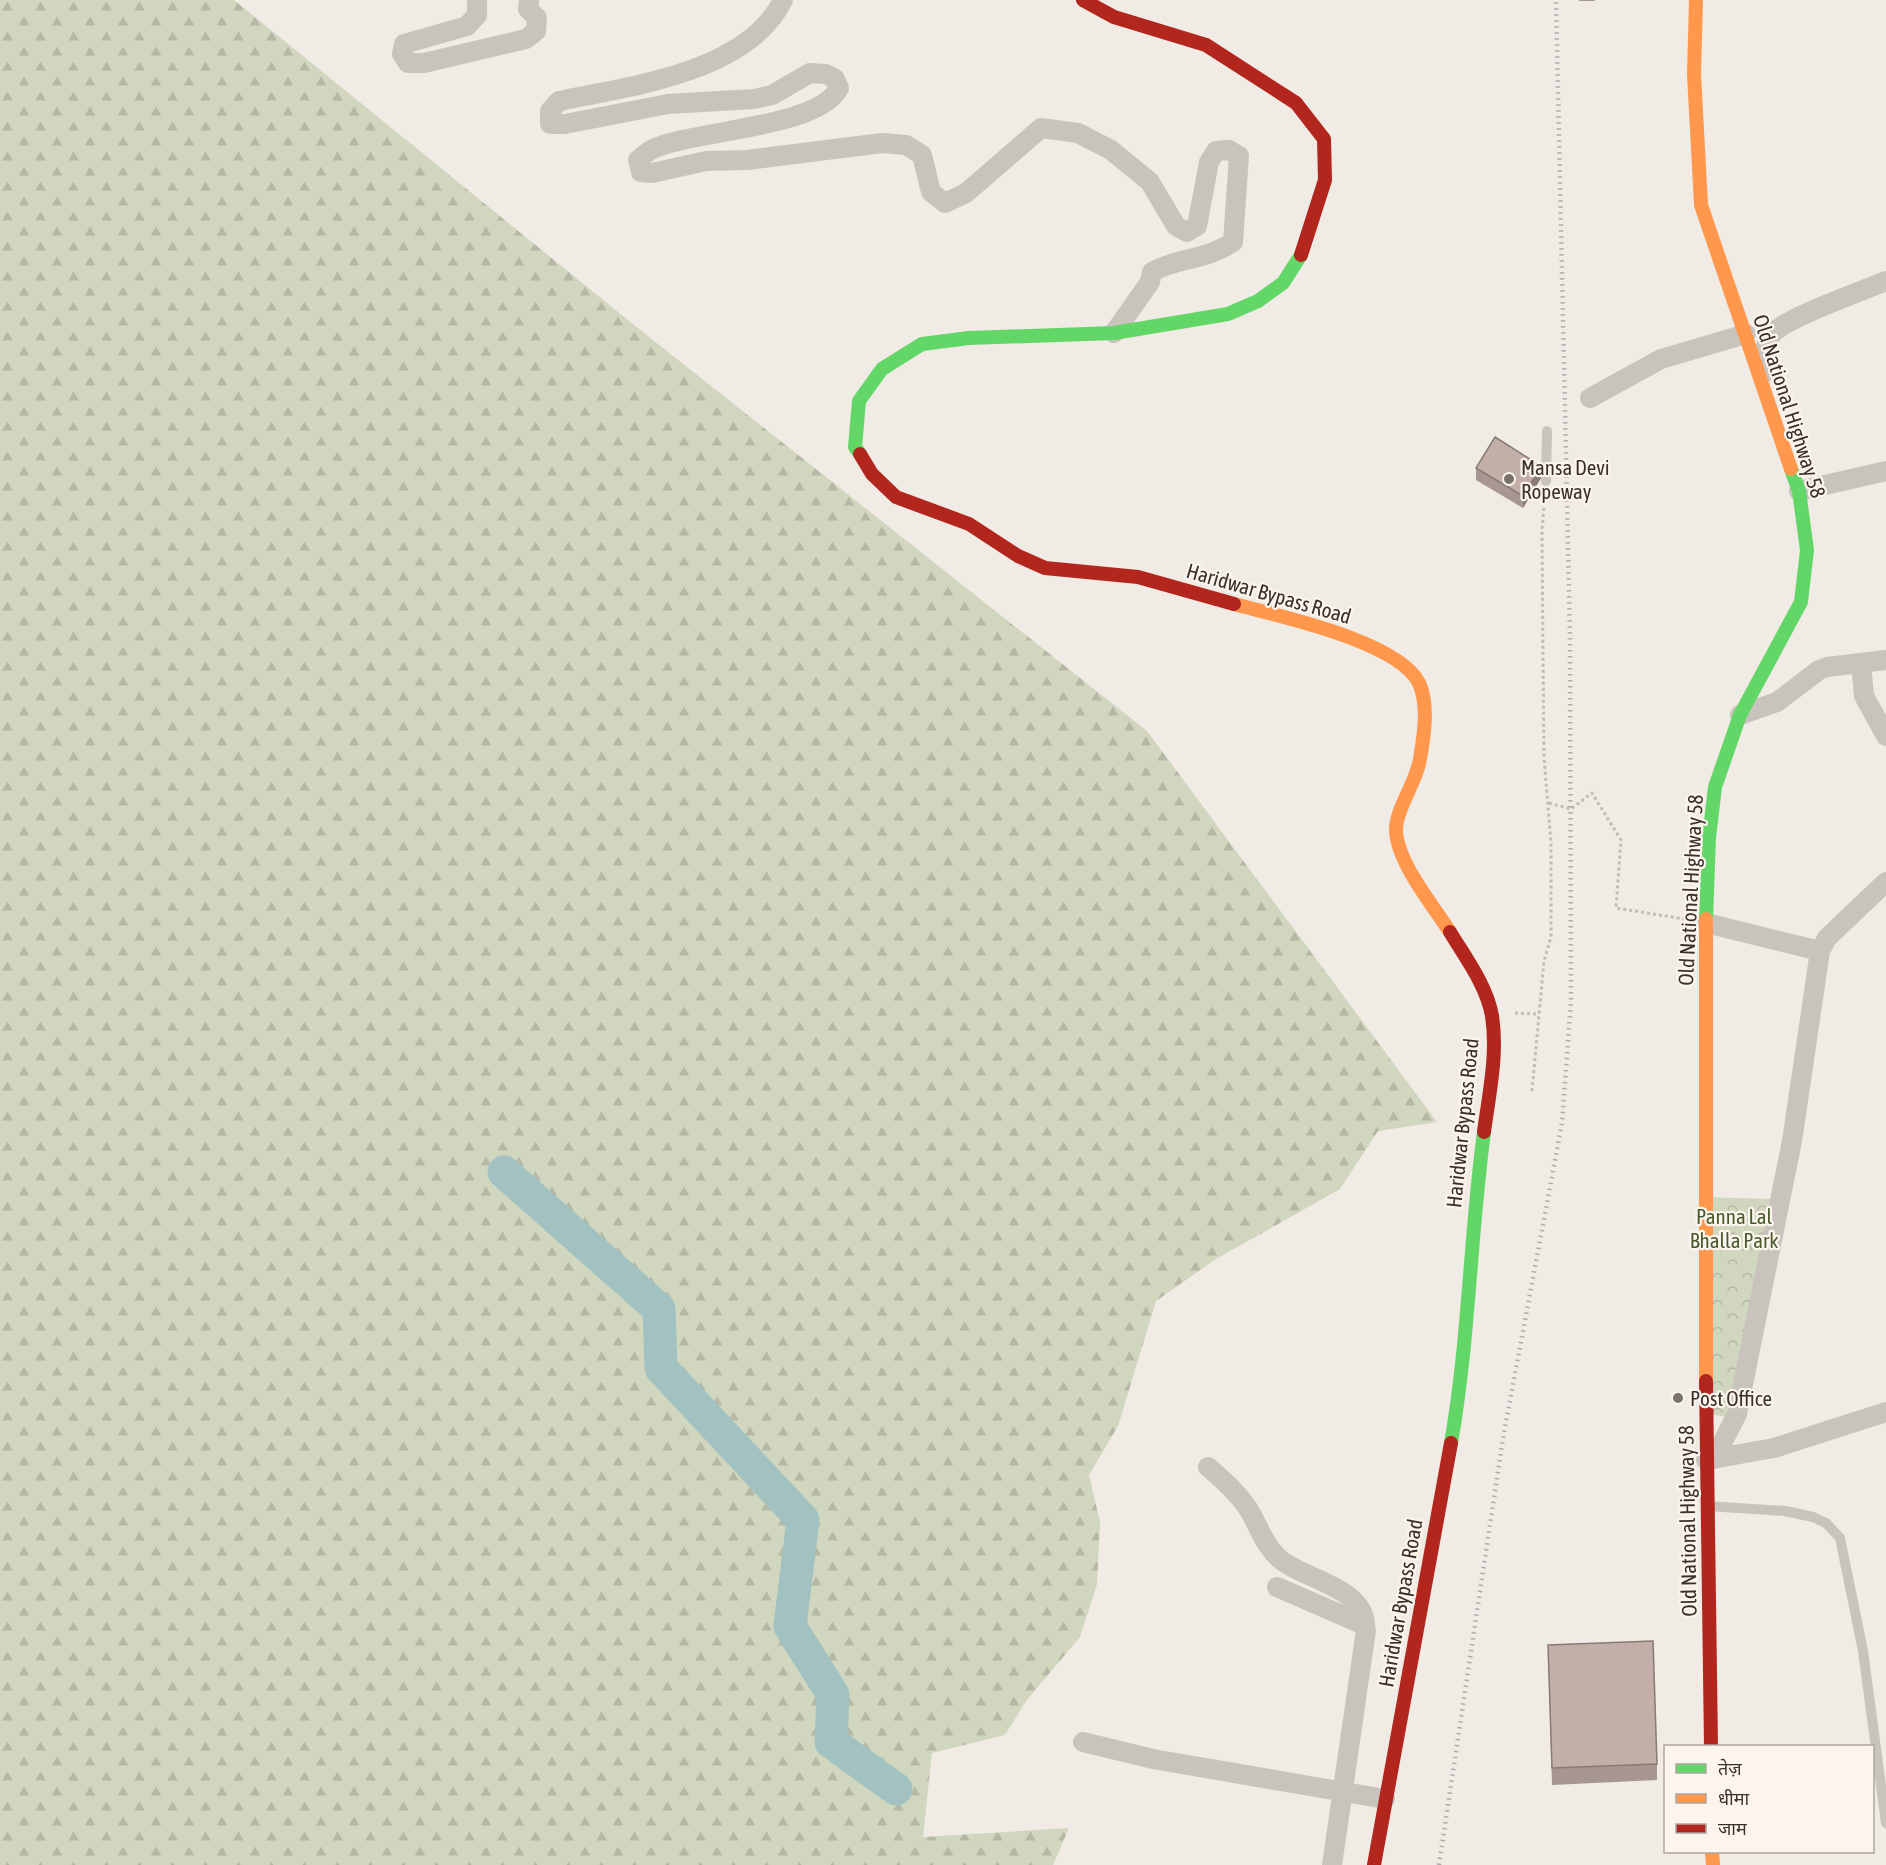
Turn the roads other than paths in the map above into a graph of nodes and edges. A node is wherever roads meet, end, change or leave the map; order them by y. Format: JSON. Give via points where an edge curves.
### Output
{"nodes":[{"id":1,"x":477,"y":0,"type":"edge"},
{"id":2,"x":529,"y":0,"type":"edge"},
{"id":3,"x":783,"y":0,"type":"edge"},
{"id":4,"x":1083,"y":0,"type":"edge"},
{"id":5,"x":1696,"y":0,"type":"edge"},
{"id":6,"x":1886,"y":281,"type":"edge"},
{"id":7,"x":1114,"y":333,"type":"junction"},
{"id":8,"x":1746,"y":334,"type":"junction"},
{"id":9,"x":1761,"y":378,"type":"junction"},
{"id":10,"x":1590,"y":398,"type":"dead end"},
{"id":11,"x":1547,"y":431,"type":"dead end"},
{"id":12,"x":1886,"y":471,"type":"edge"},
{"id":13,"x":1546,"y":481,"type":"road end"},
{"id":14,"x":1799,"y":491,"type":"junction"},
{"id":15,"x":1886,"y":660,"type":"edge"},
{"id":16,"x":1861,"y":663,"type":"junction"},
{"id":17,"x":1740,"y":715,"type":"junction"},
{"id":18,"x":1886,"y":736,"type":"edge"},
{"id":19,"x":1886,"y":882,"type":"edge"},
{"id":20,"x":1706,"y":923,"type":"junction"},
{"id":21,"x":1820,"y":951,"type":"junction"},
{"id":22,"x":1886,"y":1412,"type":"edge"},
{"id":23,"x":1710,"y":1460,"type":"junction"},
{"id":24,"x":1208,"y":1467,"type":"dead end"},
{"id":25,"x":1707,"y":1506,"type":"junction"},
{"id":26,"x":1278,"y":1587,"type":"dead end"},
{"id":27,"x":1365,"y":1628,"type":"junction"},
{"id":28,"x":1083,"y":1743,"type":"dead end"},
{"id":29,"x":1711,"y":1745,"type":"edge"},
{"id":30,"x":1342,"y":1792,"type":"junction"},
{"id":31,"x":1385,"y":1799,"type":"junction"},
{"id":32,"x":1886,"y":1823,"type":"edge"},
{"id":33,"x":1332,"y":1865,"type":"edge"},
{"id":34,"x":1374,"y":1865,"type":"edge"}],
"edges":[{"from":1,"to":2,"type":"street","via":[[477,15],[467,26],[404,44],[402,54],[408,63],[424,63],[526,39],[536,31],[537,18],[528,9]]},
{"from":3,"to":7,"type":"street","via":[[775,16],[729,54],[657,82],[559,101],[550,111],[550,124],[668,104],[754,99],[772,95],[810,73],[826,74],[836,79],[839,88],[834,98],[818,108],[748,129],[652,149],[638,160],[641,172],[652,173],[705,160],[747,160],[882,143],[906,145],[922,155],[932,192],[945,203],[966,193],[1041,128],[1078,133],[1111,150],[1150,182],[1176,226],[1187,232],[1197,226],[1209,162],[1216,151],[1229,150],[1239,156],[1233,242],[1215,254],[1152,272],[1150,282]]},
{"from":4,"to":7,"type":"main road","name":"Haridwar Bypass Road","via":[[1114,17],[1206,45],[1296,104],[1324,139],[1324,180],[1304,251],[1283,283],[1258,301],[1228,314]]},
{"from":5,"to":8,"type":"main road","name":"Old National Highway 58","via":[[1694,74],[1701,205]]},
{"from":6,"to":9,"type":"street","via":[[1773,333],[1763,351]]},
{"from":7,"to":31,"type":"main road","name":"Haridwar Bypass Road","via":[[969,338],[922,344],[882,369],[859,401],[855,447],[872,474],[896,497],[969,524],[1018,556],[1045,568],[1138,577],[1340,633],[1389,654],[1418,681],[1425,702],[1420,762],[1396,827],[1400,853],[1475,973],[1492,1014],[1494,1054],[1473,1216],[1460,1392]]},
{"from":8,"to":9,"type":"main road","name":"Old National Highway 58"},
{"from":8,"to":10,"type":"street","via":[[1661,359]]},
{"from":9,"to":14,"type":"main road","name":"Old National Highway 58"},
{"from":11,"to":13,"type":"lane"},
{"from":12,"to":14,"type":"street"},
{"from":14,"to":17,"type":"main road","name":"Old National Highway 58","via":[[1806,550],[1801,602]]},
{"from":15,"to":16,"type":"street"},
{"from":16,"to":17,"type":"street","via":[[1819,670],[1777,702]]},
{"from":16,"to":18,"type":"street","via":[[1864,696]]},
{"from":17,"to":20,"type":"main road","name":"Old National Highway 58","via":[[1715,787]]},
{"from":19,"to":21,"type":"street","via":[[1827,938]]},
{"from":20,"to":21,"type":"street"},
{"from":20,"to":23,"type":"main road","name":"Old National Highway 58"},
{"from":21,"to":23,"type":"street","via":[[1792,1141],[1740,1403],[1734,1423]]},
{"from":22,"to":23,"type":"street","via":[[1774,1448]]},
{"from":23,"to":25,"type":"main road","name":"Old National Highway 58"},
{"from":24,"to":27,"type":"street","via":[[1237,1493],[1280,1559],[1304,1575],[1346,1593],[1360,1608]]},
{"from":25,"to":29,"type":"main road","name":"Old National Highway 58"},
{"from":25,"to":32,"type":"lane","via":[[1785,1511],[1813,1517],[1826,1523],[1840,1538],[1863,1651]]},
{"from":26,"to":27,"type":"street"},
{"from":27,"to":30,"type":"street"},
{"from":28,"to":30,"type":"street","via":[[1153,1760]]},
{"from":30,"to":31,"type":"street"},
{"from":30,"to":33,"type":"street"},
{"from":31,"to":34,"type":"main road","name":"Haridwar Bypass Road"}]}
